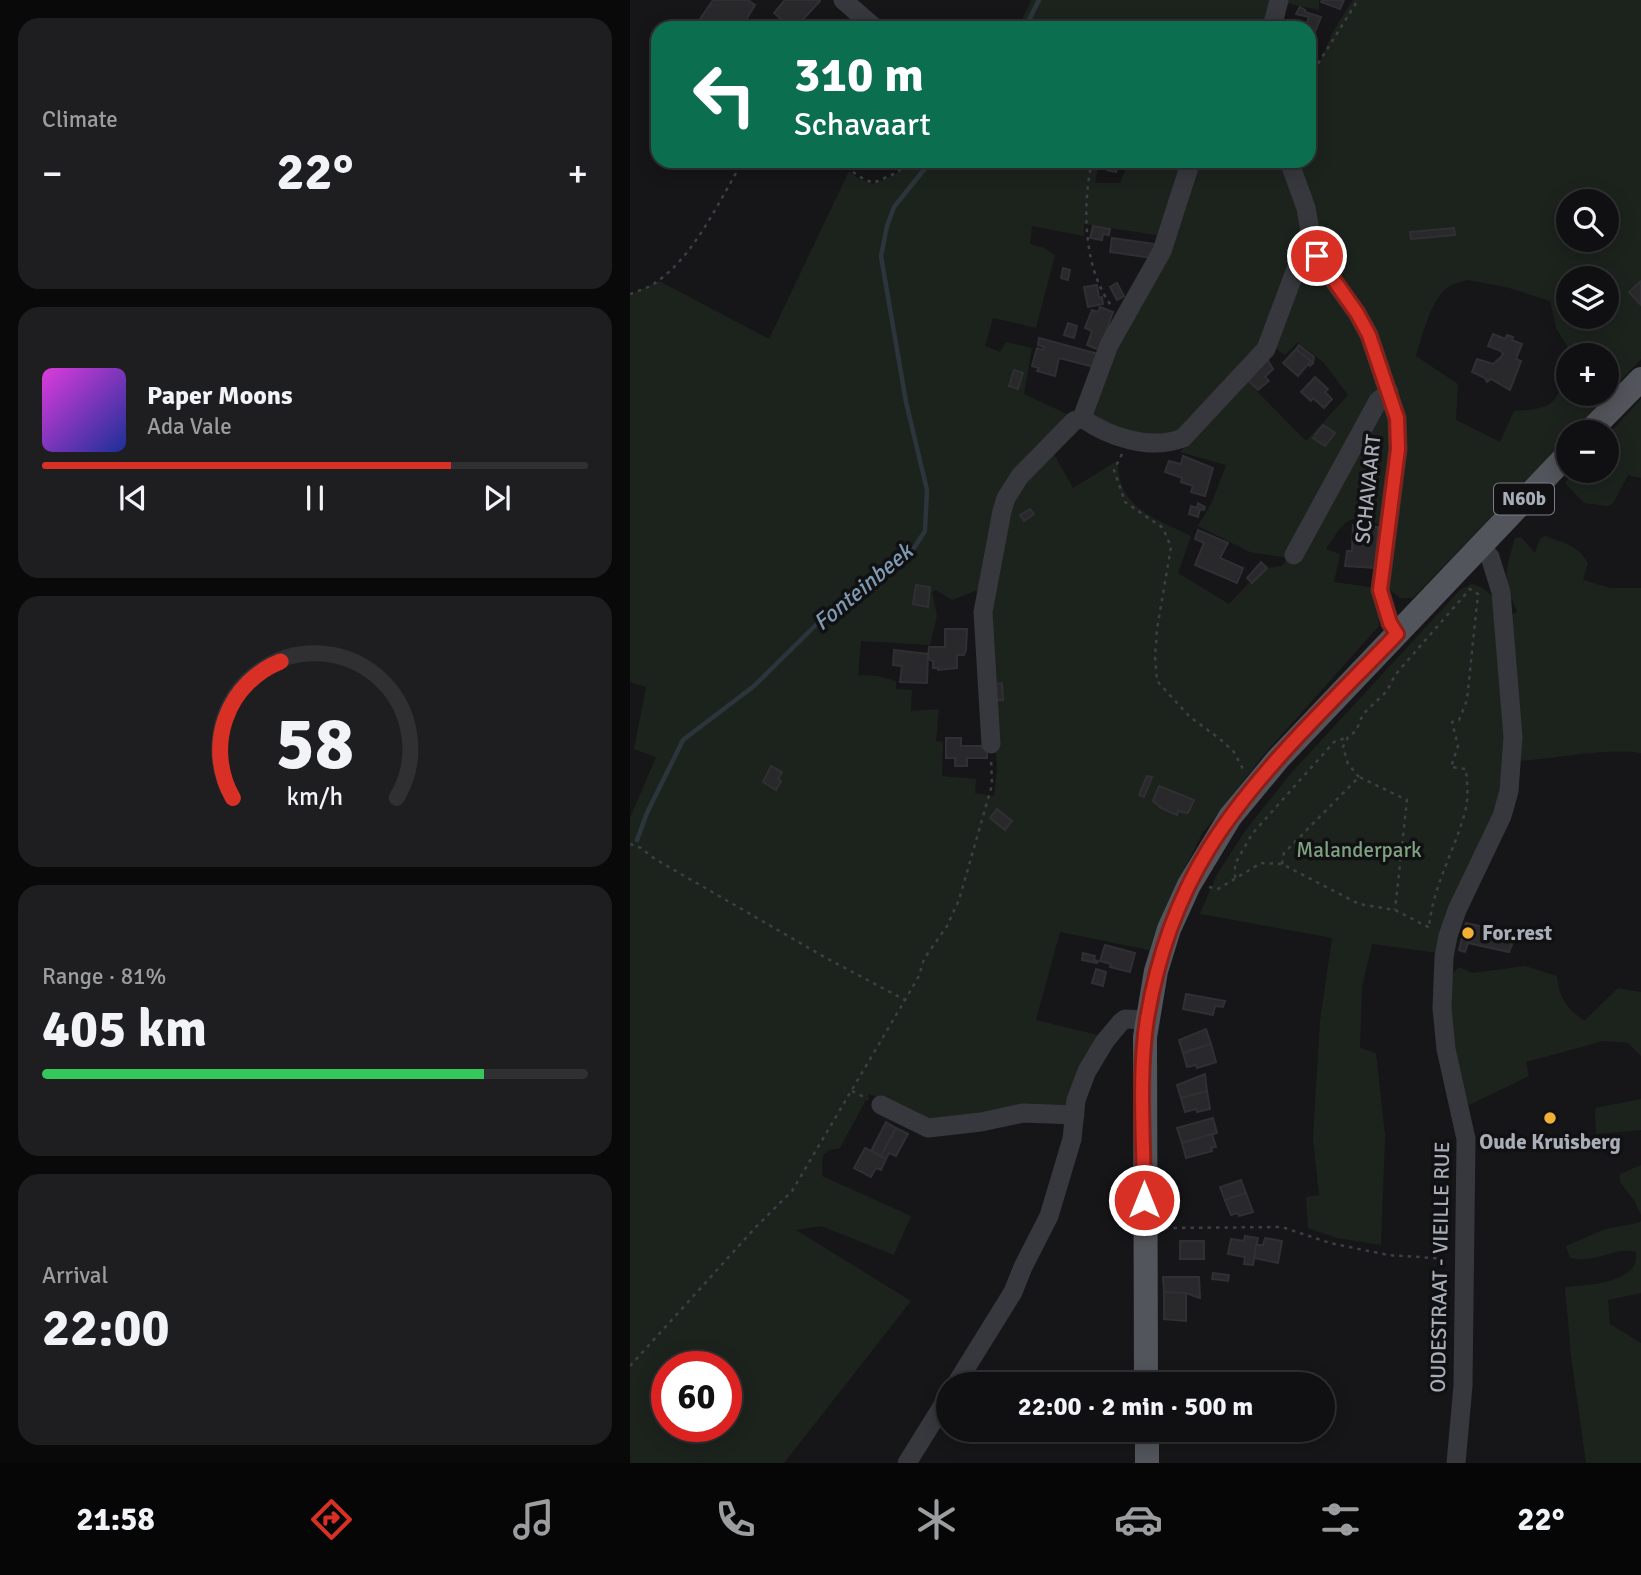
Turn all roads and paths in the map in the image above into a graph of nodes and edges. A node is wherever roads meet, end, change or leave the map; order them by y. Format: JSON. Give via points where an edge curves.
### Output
{"nodes":[{"id":1,"x":843,"y":0,"type":"edge"},
{"id":2,"x":1279,"y":0,"type":"edge"},
{"id":3,"x":1359,"y":0,"type":"edge"},
{"id":4,"x":867,"y":21,"type":"edge"},
{"id":5,"x":1274,"y":21,"type":"edge"},
{"id":6,"x":1316,"y":68,"type":"edge"},
{"id":7,"x":739,"y":168,"type":"edge"},
{"id":8,"x":848,"y":168,"type":"edge"},
{"id":9,"x":901,"y":168,"type":"edge"},
{"id":10,"x":1091,"y":168,"type":"edge"},
{"id":11,"x":1189,"y":168,"type":"edge"},
{"id":12,"x":1292,"y":168,"type":"edge"},
{"id":13,"x":1313,"y":248,"type":"junction"},
{"id":14,"x":630,"y":294,"type":"edge"},
{"id":15,"x":1125,"y":316,"type":"junction"},
{"id":16,"x":1641,"y":379,"type":"edge"},
{"id":17,"x":1389,"y":392,"type":"junction"},
{"id":18,"x":1082,"y":418,"type":"junction"},
{"id":19,"x":1601,"y":420,"type":"edge"},
{"id":20,"x":1127,"y":440,"type":"junction"},
{"id":21,"x":1556,"y":467,"type":"edge"},
{"id":22,"x":1481,"y":546,"type":"junction"},
{"id":23,"x":1294,"y":555,"type":"dead end"},
{"id":24,"x":1397,"y":634,"type":"junction"},
{"id":25,"x":1348,"y":737,"type":"junction"},
{"id":26,"x":991,"y":744,"type":"joint"},
{"id":27,"x":1359,"y":777,"type":"junction"},
{"id":28,"x":1256,"y":786,"type":"junction"},
{"id":29,"x":630,"y":844,"type":"edge"},
{"id":30,"x":1282,"y":864,"type":"junction"},
{"id":31,"x":1235,"y":878,"type":"junction"},
{"id":32,"x":1189,"y":885,"type":"junction"},
{"id":33,"x":1395,"y":910,"type":"junction"},
{"id":34,"x":1429,"y":927,"type":"junction"},
{"id":35,"x":1448,"y":936,"type":"junction"},
{"id":36,"x":905,"y":1000,"type":"junction"},
{"id":37,"x":1147,"y":1020,"type":"junction"},
{"id":38,"x":881,"y":1105,"type":"dead end"},
{"id":39,"x":1075,"y":1115,"type":"junction"},
{"id":40,"x":1145,"y":1230,"type":"junction"},
{"id":41,"x":1464,"y":1260,"type":"junction"},
{"id":42,"x":630,"y":1366,"type":"edge"},
{"id":43,"x":963,"y":1372,"type":"edge"},
{"id":44,"x":1146,"y":1372,"type":"edge"},
{"id":45,"x":936,"y":1416,"type":"edge"},
{"id":46,"x":1147,"y":1442,"type":"edge"},
{"id":47,"x":907,"y":1463,"type":"edge"},
{"id":48,"x":1147,"y":1463,"type":"edge"},
{"id":49,"x":1457,"y":1463,"type":"edge"}],
"edges":[{"from":1,"to":4,"type":"street"},
{"from":2,"to":5,"type":"street"},
{"from":3,"to":6,"type":"path"},
{"from":7,"to":14,"type":"path","via":[[690,247],[653,285]]},
{"from":8,"to":9,"type":"path","via":[[873,183]]},
{"from":10,"to":15,"type":"path","via":[[1086,203],[1088,245],[1105,297]]},
{"from":11,"to":15,"type":"street","via":[[1162,251]]},
{"from":12,"to":13,"type":"street","name":"SCHAVAART","via":[[1306,208]]},
{"from":13,"to":17,"type":"street","name":"SCHAVAART","via":[[1369,335]]},
{"from":13,"to":20,"type":"street","via":[[1297,266],[1266,349],[1183,438]]},
{"from":15,"to":18,"type":"street"},
{"from":16,"to":19,"type":"main road"},
{"from":17,"to":23,"type":"street","via":[[1378,401]]},
{"from":17,"to":24,"type":"street","name":"SCHAVAART","via":[[1397,418],[1398,449],[1380,590]]},
{"from":18,"to":20,"type":"street"},
{"from":18,"to":26,"type":"street","via":[[1028,466],[1012,486],[1002,511],[983,612]]},
{"from":20,"to":28,"type":"path","via":[[1114,470],[1119,488],[1125,502],[1163,528],[1171,547],[1157,629],[1157,681],[1190,717],[1234,752]]},
{"from":21,"to":22,"type":"main road","number":"N60b"},
{"from":22,"to":24,"type":"main road","number":"N60b"},
{"from":22,"to":35,"type":"street","name":"OUDESTRAAT - VIEILLE RUE","via":[[1490,557],[1501,592],[1512,759],[1502,816]]},
{"from":24,"to":28,"type":"main road","number":"N60b"},
{"from":25,"to":27,"type":"path","via":[[1343,747],[1348,764]]},
{"from":25,"to":31,"type":"path","via":[[1334,742],[1252,834],[1234,864]]},
{"from":25,"to":34,"type":"path","via":[[1470,589],[1478,594],[1467,700],[1459,720],[1452,722],[1458,746],[1451,767],[1466,769],[1468,794],[1432,902]]},
{"from":26,"to":36,"type":"path","via":[[992,785],[960,901]]},
{"from":27,"to":30,"type":"path","via":[[1284,853]]},
{"from":27,"to":33,"type":"path","via":[[1406,800]]},
{"from":28,"to":32,"type":"main road","number":"N60b","via":[[1220,832]]},
{"from":29,"to":36,"type":"path"},
{"from":30,"to":31,"type":"path","via":[[1261,863]]},
{"from":30,"to":33,"type":"path","via":[[1359,904]]},
{"from":31,"to":32,"type":"path","via":[[1218,889]]},
{"from":32,"to":37,"type":"main road","number":"N60b","via":[[1169,929]]},
{"from":33,"to":34,"type":"path"},
{"from":34,"to":35,"type":"path"},
{"from":35,"to":41,"type":"street","name":"OUDESTRAAT - VIEILLE RUE","via":[[1442,1008],[1466,1139]]},
{"from":36,"to":42,"type":"path","via":[[792,1191]]},
{"from":37,"to":39,"type":"street","via":[[1125,1019],[1113,1028],[1087,1071]]},
{"from":37,"to":40,"type":"main road","number":"N60b"},
{"from":38,"to":39,"type":"street","via":[[928,1128],[1024,1113]]},
{"from":39,"to":43,"type":"street","via":[[1049,1216],[1013,1292]]},
{"from":40,"to":41,"type":"path","via":[[1282,1227],[1388,1255]]},
{"from":40,"to":44,"type":"main road","number":"N60b"},
{"from":41,"to":49,"type":"street","name":"OUDESTRAAT - VIEILLE RUE"},
{"from":45,"to":47,"type":"street"},
{"from":46,"to":48,"type":"main road"}]}
